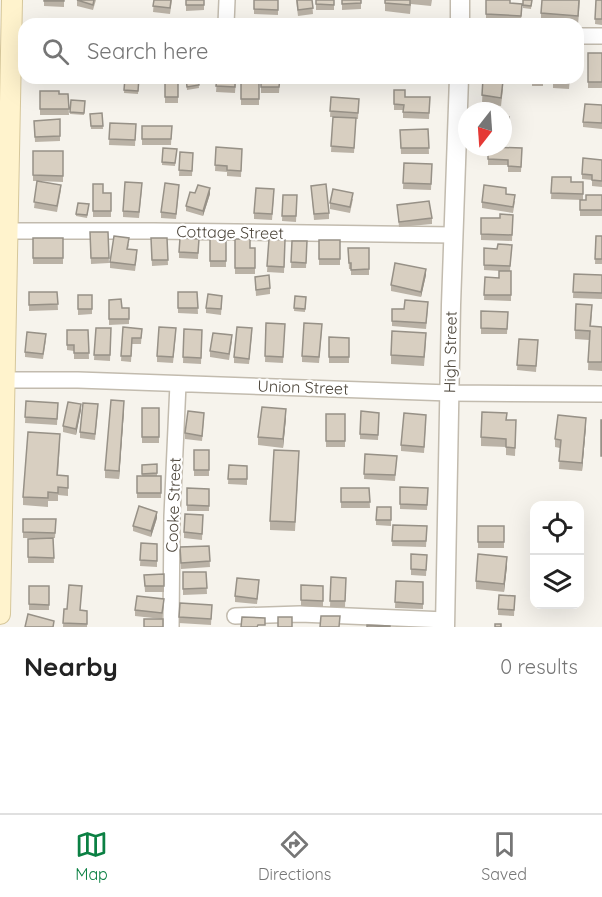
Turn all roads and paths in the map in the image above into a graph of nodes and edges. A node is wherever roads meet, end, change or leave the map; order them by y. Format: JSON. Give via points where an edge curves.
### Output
{"nodes":[{"id":1,"x":12,"y":0,"type":"edge"},
{"id":2,"x":226,"y":0,"type":"edge"},
{"id":3,"x":460,"y":0,"type":"edge"},
{"id":4,"x":226,"y":18,"type":"edge"},
{"id":5,"x":460,"y":18,"type":"edge"},
{"id":6,"x":18,"y":26,"type":"edge"},
{"id":7,"x":584,"y":36,"type":"edge"},
{"id":8,"x":602,"y":36,"type":"edge"},
{"id":9,"x":459,"y":84,"type":"edge"},
{"id":10,"x":5,"y":95,"type":"edge"},
{"id":11,"x":453,"y":235,"type":"junction"},
{"id":12,"x":5,"y":243,"type":"edge"},
{"id":13,"x":4,"y":380,"type":"junction"},
{"id":14,"x":178,"y":384,"type":"junction"},
{"id":15,"x":450,"y":393,"type":"junction"},
{"id":16,"x":602,"y":394,"type":"edge"},
{"id":17,"x":2,"y":472,"type":"edge"},
{"id":18,"x":0,"y":614,"type":"edge"},
{"id":19,"x":235,"y":616,"type":"dead end"},
{"id":20,"x":446,"y":624,"type":"edge"},
{"id":21,"x":171,"y":627,"type":"edge"}],
"edges":[{"from":1,"to":6,"type":"main road"},
{"from":2,"to":4,"type":"street"},
{"from":3,"to":5,"type":"street"},
{"from":6,"to":10,"type":"main road"},
{"from":7,"to":8,"type":"street"},
{"from":9,"to":11,"type":"street","name":"High Street"},
{"from":10,"to":12,"type":"main road"},
{"from":11,"to":12,"type":"street","name":"Cottage Street","via":[[154,231]]},
{"from":11,"to":15,"type":"street","name":"High Street"},
{"from":12,"to":13,"type":"main road"},
{"from":13,"to":14,"type":"street","name":"Union Street"},
{"from":13,"to":17,"type":"main road"},
{"from":14,"to":15,"type":"street","name":"Union Street"},
{"from":14,"to":21,"type":"street","name":"Cooke Street"},
{"from":15,"to":16,"type":"street","name":"Union Street"},
{"from":15,"to":20,"type":"street","name":"High Street"},
{"from":17,"to":18,"type":"main road"},
{"from":19,"to":20,"type":"street","via":[[300,614]]}]}
